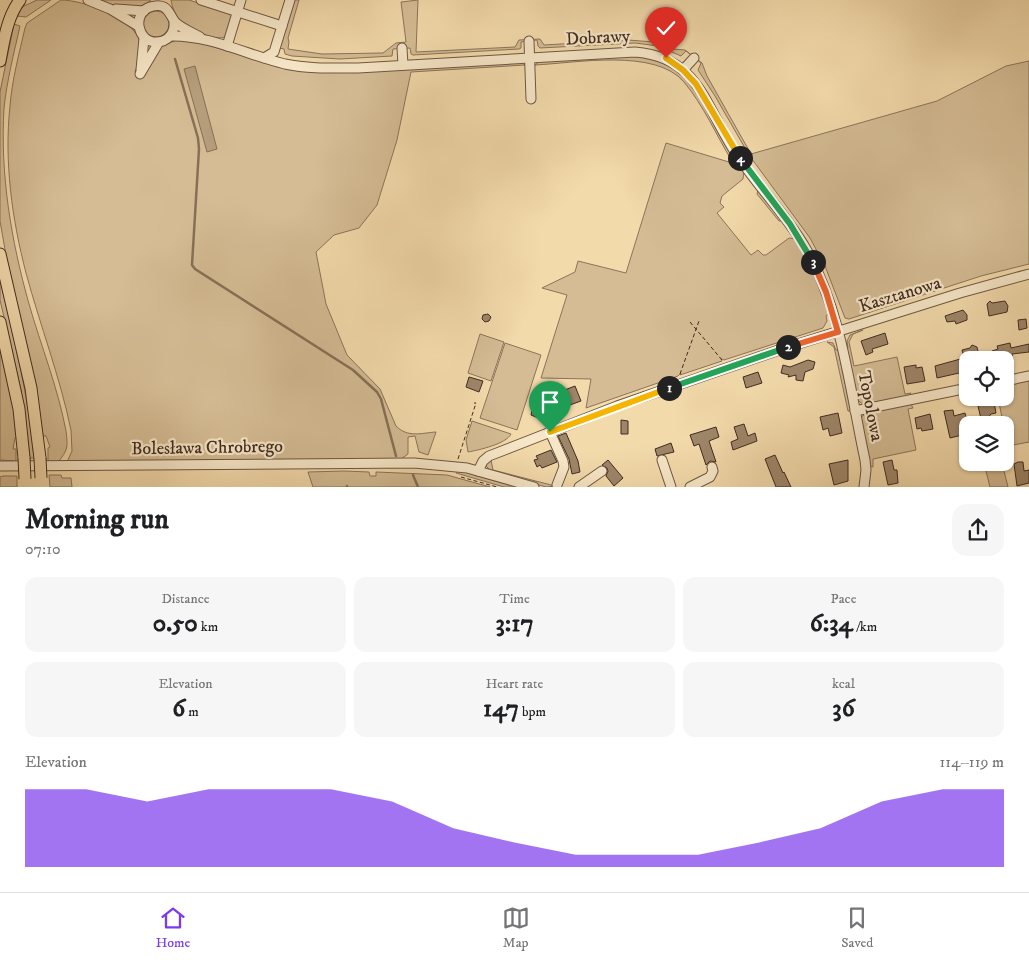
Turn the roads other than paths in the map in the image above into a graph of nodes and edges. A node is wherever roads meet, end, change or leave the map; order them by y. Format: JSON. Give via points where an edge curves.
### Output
{"nodes":[{"id":1,"x":20,"y":0,"type":"edge"},
{"id":2,"x":88,"y":0,"type":"edge"},
{"id":3,"x":167,"y":0,"type":"edge"},
{"id":4,"x":201,"y":0,"type":"edge"},
{"id":5,"x":242,"y":0,"type":"edge"},
{"id":6,"x":290,"y":0,"type":"edge"},
{"id":7,"x":151,"y":6,"type":"edge"},
{"id":8,"x":110,"y":8,"type":"junction"},
{"id":9,"x":168,"y":10,"type":"junction"},
{"id":10,"x":238,"y":12,"type":"junction"},
{"id":11,"x":174,"y":22,"type":"junction"},
{"id":12,"x":138,"y":26,"type":"junction"},
{"id":13,"x":281,"y":29,"type":"junction"},
{"id":14,"x":170,"y":36,"type":"junction"},
{"id":15,"x":144,"y":38,"type":"junction"},
{"id":16,"x":205,"y":40,"type":"junction"},
{"id":17,"x":529,"y":41,"type":"dead end"},
{"id":18,"x":159,"y":42,"type":"junction"},
{"id":19,"x":227,"y":46,"type":"junction"},
{"id":20,"x":402,"y":48,"type":"dead end"},
{"id":21,"x":264,"y":58,"type":"junction"},
{"id":22,"x":530,"y":58,"type":"junction"},
{"id":23,"x":694,"y":58,"type":"dead end"},
{"id":24,"x":0,"y":61,"type":"edge"},
{"id":25,"x":403,"y":65,"type":"junction"},
{"id":26,"x":683,"y":70,"type":"junction"},
{"id":27,"x":531,"y":99,"type":"dead end"},
{"id":28,"x":0,"y":254,"type":"edge"},
{"id":29,"x":1029,"y":274,"type":"edge"},
{"id":30,"x":0,"y":322,"type":"edge"},
{"id":31,"x":838,"y":332,"type":"junction"},
{"id":32,"x":1029,"y":376,"type":"edge"},
{"id":33,"x":1014,"y":379,"type":"edge"},
{"id":34,"x":959,"y":390,"type":"edge"},
{"id":35,"x":855,"y":411,"type":"junction"},
{"id":36,"x":550,"y":432,"type":"junction"},
{"id":37,"x":662,"y":460,"type":"dead end"},
{"id":38,"x":0,"y":466,"type":"edge"},
{"id":39,"x":712,"y":467,"type":"dead end"},
{"id":40,"x":478,"y":471,"type":"junction"},
{"id":41,"x":602,"y":471,"type":"dead end"},
{"id":42,"x":25,"y":483,"type":"edge"},
{"id":43,"x":41,"y":483,"type":"edge"},
{"id":44,"x":557,"y":485,"type":"dead end"},
{"id":45,"x":534,"y":487,"type":"edge"},
{"id":46,"x":578,"y":487,"type":"edge"},
{"id":47,"x":671,"y":487,"type":"edge"},
{"id":48,"x":690,"y":487,"type":"edge"},
{"id":49,"x":864,"y":487,"type":"edge"}],
"edges":[{"from":1,"to":24,"type":"main road","via":[[10,18]]},
{"from":2,"to":8,"type":"street"},
{"from":3,"to":9,"type":"street"},
{"from":4,"to":10,"type":"street"},
{"from":5,"to":10,"type":"street"},
{"from":6,"to":13,"type":"street"},
{"from":7,"to":8,"type":"street"},
{"from":7,"to":9,"type":"street"},
{"from":7,"to":12,"type":"street","via":[[139,19]]},
{"from":8,"to":12,"type":"street"},
{"from":9,"to":11,"type":"street"},
{"from":10,"to":13,"type":"street"},
{"from":10,"to":19,"type":"street"},
{"from":11,"to":14,"type":"street"},
{"from":11,"to":16,"type":"street","name":"Dobrawy"},
{"from":12,"to":15,"type":"street"},
{"from":13,"to":21,"type":"street","via":[[274,52]]},
{"from":14,"to":16,"type":"street","name":"Dobrawy"},
{"from":14,"to":18,"type":"street"},
{"from":15,"to":18,"type":"street"},
{"from":15,"to":18,"type":"street","via":[[140,74]]},
{"from":16,"to":19,"type":"street","name":"Dobrawy"},
{"from":17,"to":22,"type":"street"},
{"from":19,"to":21,"type":"street","name":"Dobrawy"},
{"from":20,"to":25,"type":"street"},
{"from":21,"to":25,"type":"street","name":"Dobrawy","via":[[317,68]]},
{"from":22,"to":25,"type":"street","name":"Dobrawy"},
{"from":22,"to":26,"type":"street","name":"Dobrawy","via":[[635,52],[660,57]]},
{"from":22,"to":27,"type":"street"},
{"from":23,"to":26,"type":"street"},
{"from":26,"to":31,"type":"street","name":"Dobrawy","via":[[696,84],[741,160],[806,248],[826,292]]},
{"from":28,"to":43,"type":"main road","bridge":true,"via":[[31,388]]},
{"from":29,"to":31,"type":"street","name":"Kasztanowa"},
{"from":30,"to":42,"type":"main road","bridge":true,"via":[[18,400]]},
{"from":31,"to":35,"type":"street","name":"Topolowa"},
{"from":31,"to":36,"type":"street","name":"Kasztanowa","via":[[634,400]]},
{"from":32,"to":33,"type":"street"},
{"from":34,"to":35,"type":"street"},
{"from":35,"to":49,"type":"street","name":"Topolowa","via":[[865,460]]},
{"from":36,"to":40,"type":"street","name":"Kasztanowa","via":[[489,456]]},
{"from":36,"to":44,"type":"street","via":[[564,467]]},
{"from":37,"to":47,"type":"street"},
{"from":38,"to":40,"type":"street","name":"Bolesława Chrobrego","via":[[414,463]]},
{"from":39,"to":48,"type":"street","via":[[710,477]]},
{"from":40,"to":45,"type":"street","name":"Bolesława Chrobrego"},
{"from":41,"to":46,"type":"street"}]}
